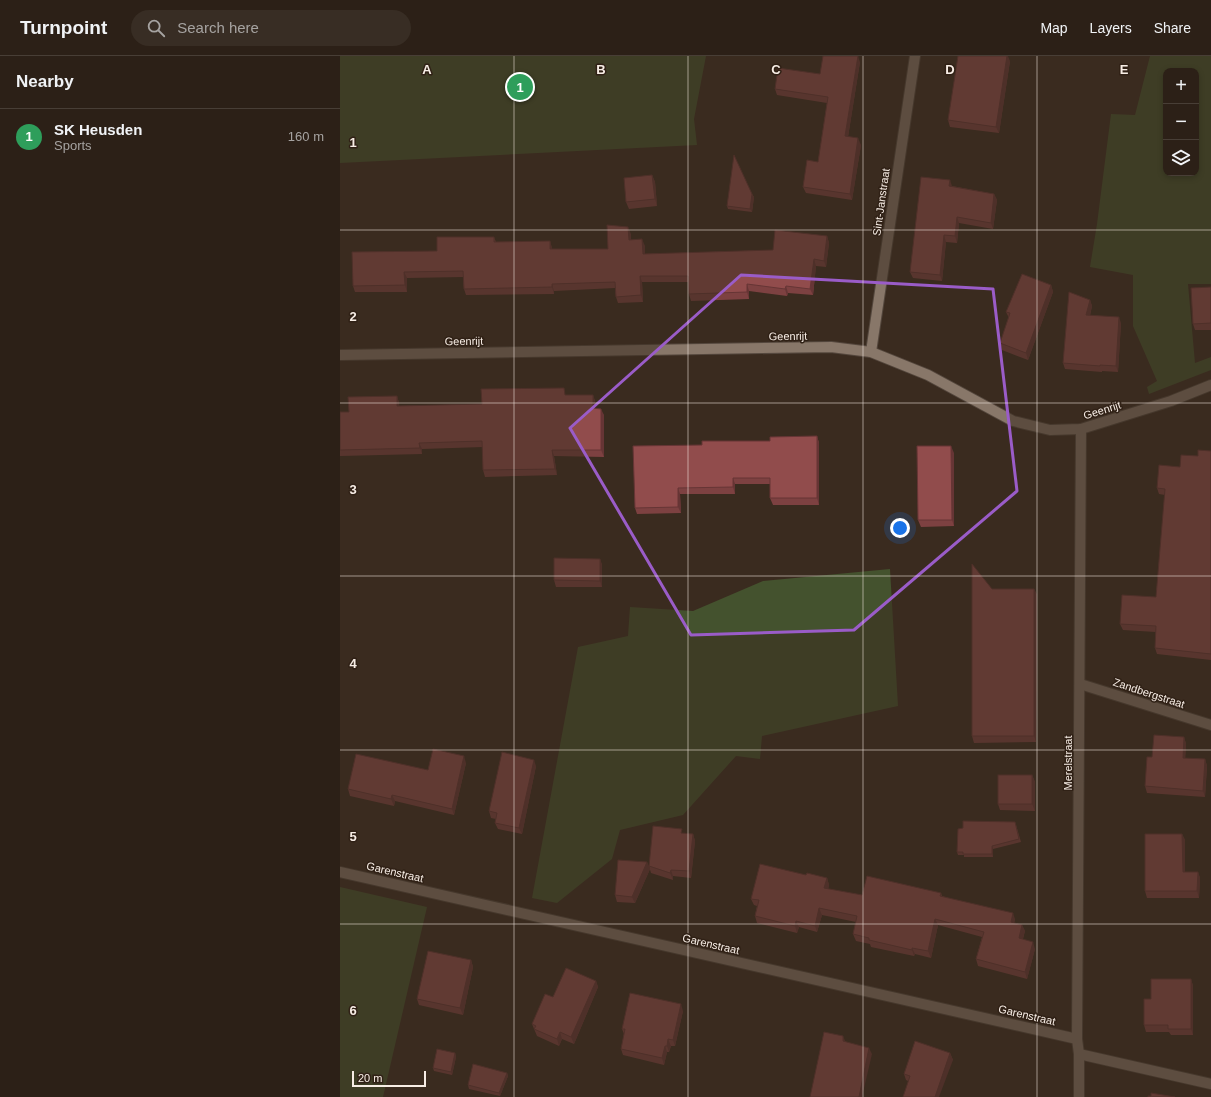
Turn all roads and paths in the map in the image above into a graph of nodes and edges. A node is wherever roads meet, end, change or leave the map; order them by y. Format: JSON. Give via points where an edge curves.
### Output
{"nodes":[{"id":1,"x":915,"y":56,"type":"edge"},
{"id":2,"x":871,"y":352,"type":"junction"},
{"id":3,"x":340,"y":355,"type":"edge"},
{"id":4,"x":1211,"y":385,"type":"edge"},
{"id":5,"x":1081,"y":429,"type":"junction"},
{"id":6,"x":1080,"y":684,"type":"junction"},
{"id":7,"x":1211,"y":725,"type":"edge"},
{"id":8,"x":340,"y":872,"type":"edge"},
{"id":9,"x":1077,"y":1038,"type":"junction"},
{"id":10,"x":1079,"y":1054,"type":"junction"},
{"id":11,"x":1211,"y":1084,"type":"edge"},
{"id":12,"x":1079,"y":1097,"type":"edge"}],
"edges":[{"from":1,"to":2,"type":"street","name":"Sint-Janstraat"},
{"from":2,"to":3,"type":"street","name":"Geenrijt","via":[[831,347]]},
{"from":2,"to":5,"type":"street","name":"Geenrijt","via":[[928,375],[1013,421],[1050,430]]},
{"from":4,"to":5,"type":"street","name":"Geenrijt","via":[[1171,401]]},
{"from":5,"to":6,"type":"street","name":"Merelstraat"},
{"from":6,"to":7,"type":"street","name":"Zandbergstraat"},
{"from":6,"to":9,"type":"street","name":"Merelstraat"},
{"from":8,"to":9,"type":"street","name":"Garenstraat"},
{"from":9,"to":10,"type":"street","name":"Merelstraat"},
{"from":10,"to":11,"type":"street"},
{"from":10,"to":12,"type":"street","name":"Merelstraat"}]}
